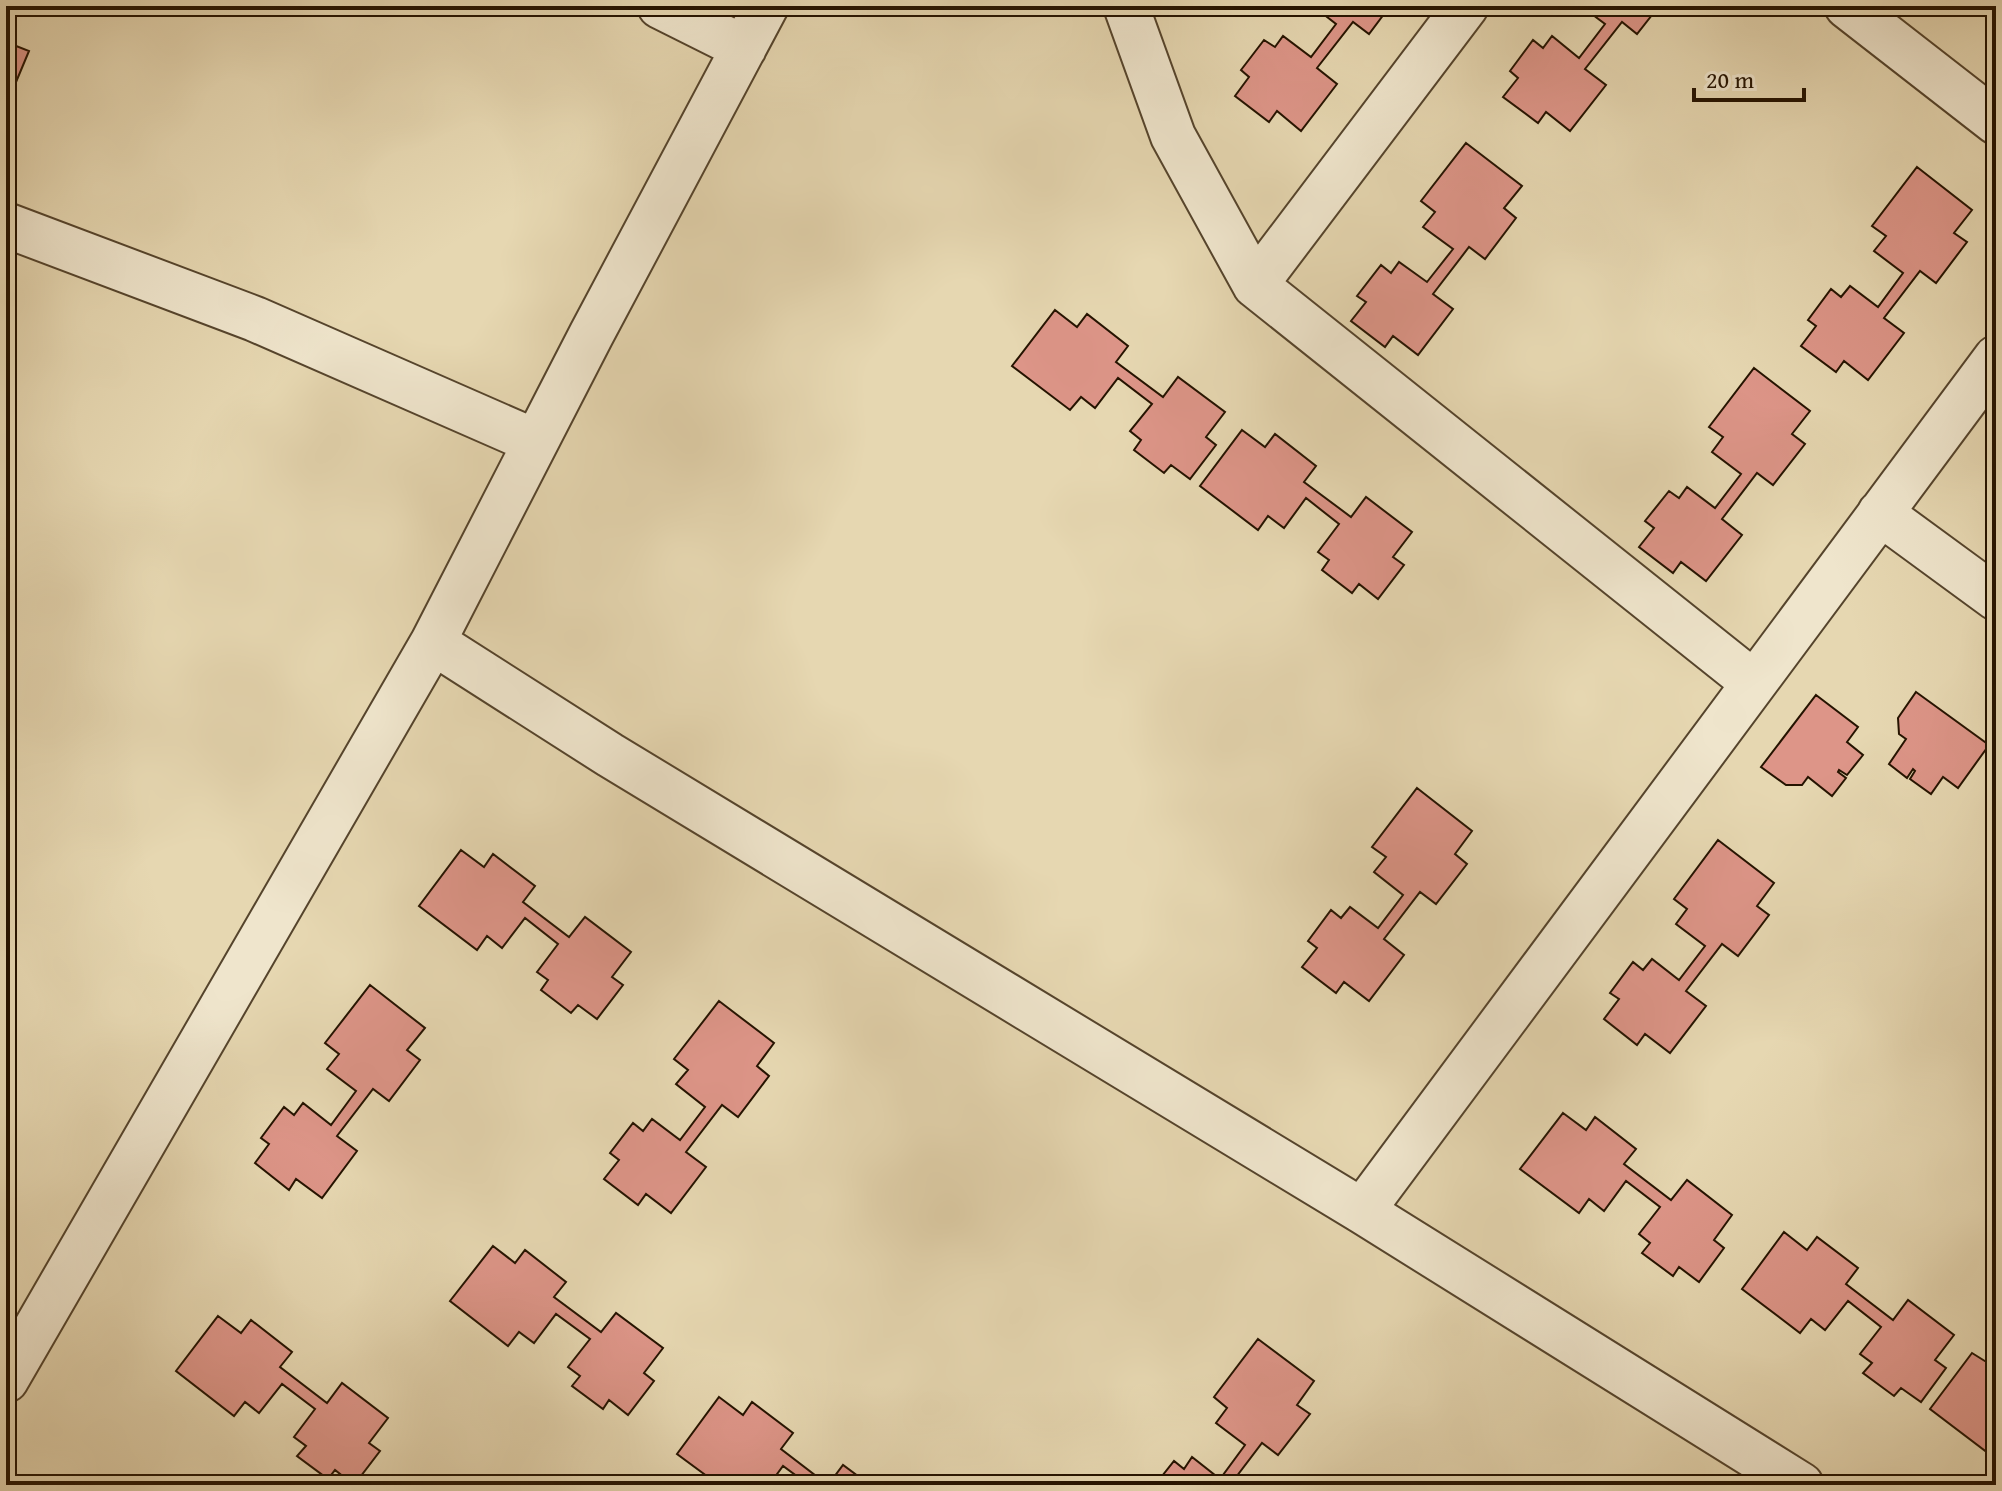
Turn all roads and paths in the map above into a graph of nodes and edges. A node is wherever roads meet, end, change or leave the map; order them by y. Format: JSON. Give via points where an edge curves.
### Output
{"nodes":[{"id":1,"x":660,"y":6,"type":"edge"},
{"id":2,"x":766,"y":6,"type":"edge"},
{"id":3,"x":1126,"y":6,"type":"edge"},
{"id":4,"x":1466,"y":6,"type":"edge"},
{"id":5,"x":1847,"y":6,"type":"edge"},
{"id":6,"x":744,"y":48,"type":"junction"},
{"id":7,"x":1996,"y":122,"type":"edge"},
{"id":8,"x":6,"y":225,"type":"edge"},
{"id":9,"x":1255,"y":285,"type":"junction"},
{"id":10,"x":1996,"y":358,"type":"edge"},
{"id":11,"x":536,"y":442,"type":"junction"},
{"id":12,"x":1880,"y":513,"type":"junction"},
{"id":13,"x":1996,"y":598,"type":"edge"},
{"id":14,"x":433,"y":642,"type":"junction"},
{"id":15,"x":1754,"y":683,"type":"junction"},
{"id":16,"x":1362,"y":1211,"type":"junction"},
{"id":17,"x":6,"y":1380,"type":"edge"},
{"id":18,"x":1801,"y":1485,"type":"edge"}],
"edges":[{"from":1,"to":6,"type":"street"},
{"from":2,"to":6,"type":"street"},
{"from":3,"to":9,"type":"street","via":[[1173,136]]},
{"from":4,"to":9,"type":"street"},
{"from":5,"to":7,"type":"street"},
{"from":6,"to":11,"type":"street"},
{"from":8,"to":11,"type":"street","via":[[255,319]]},
{"from":9,"to":15,"type":"street"},
{"from":10,"to":12,"type":"street"},
{"from":11,"to":14,"type":"street"},
{"from":12,"to":13,"type":"street"},
{"from":12,"to":15,"type":"street"},
{"from":14,"to":16,"type":"street"},
{"from":14,"to":17,"type":"street"},
{"from":15,"to":16,"type":"street"},
{"from":16,"to":18,"type":"street"}]}
